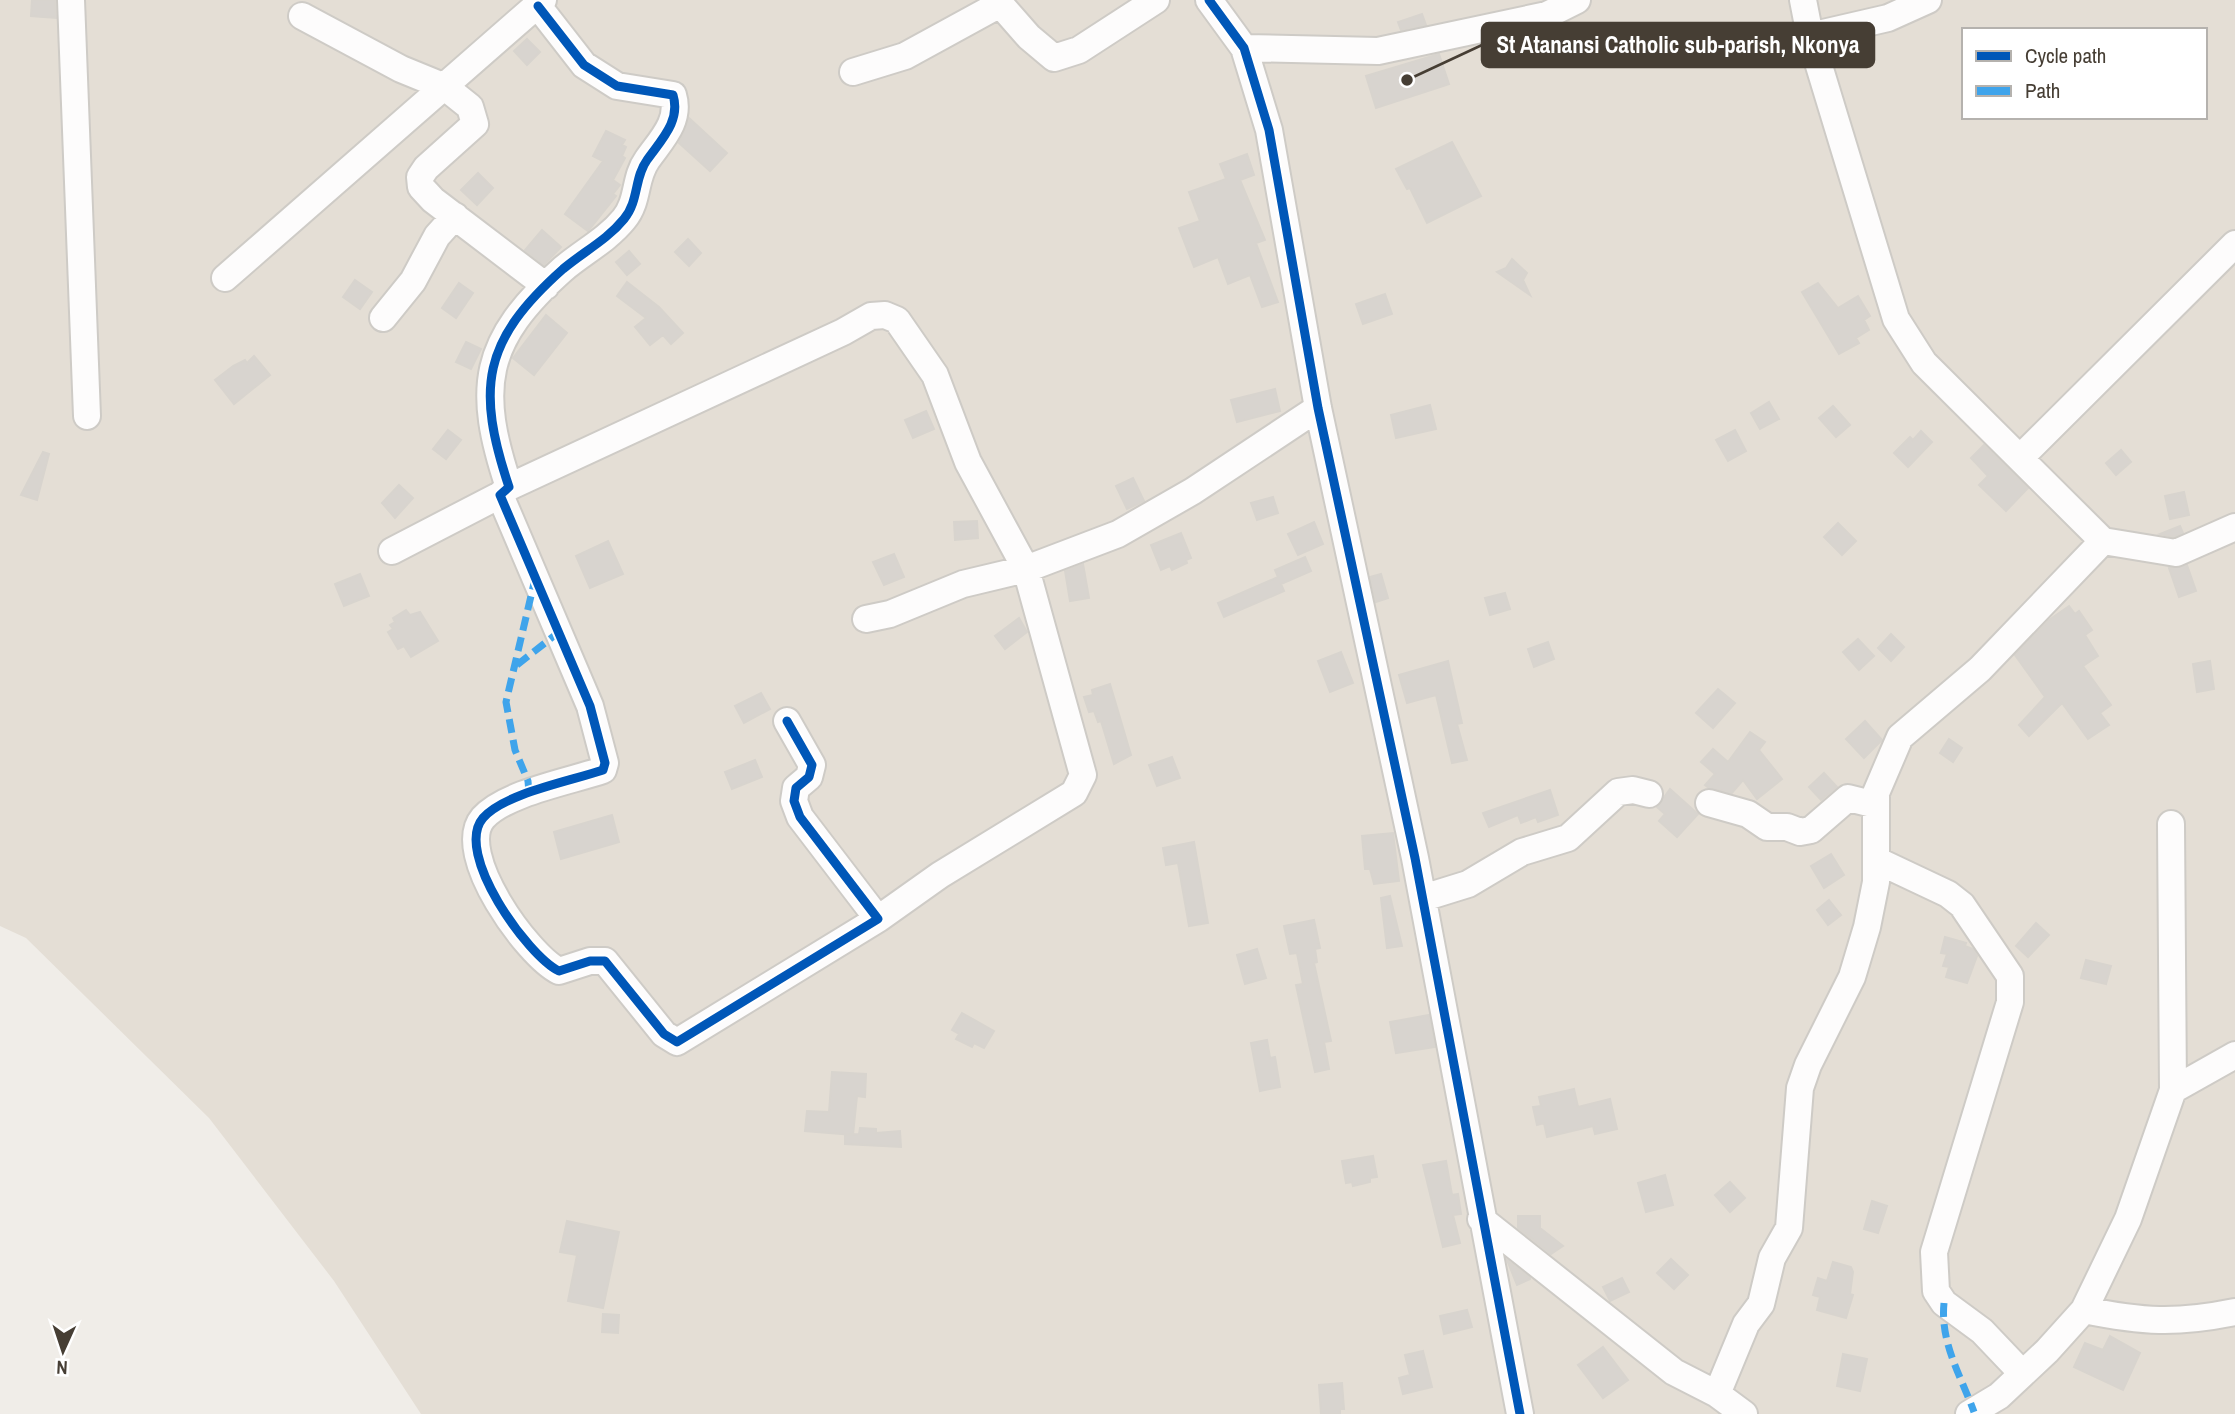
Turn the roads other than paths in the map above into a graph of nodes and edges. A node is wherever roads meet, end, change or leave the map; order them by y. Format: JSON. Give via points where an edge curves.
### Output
{"nodes":[{"id":1,"x":72,"y":0,"type":"edge"},
{"id":2,"x":1156,"y":0,"type":"edge"},
{"id":3,"x":1209,"y":0,"type":"edge"},
{"id":4,"x":1577,"y":0,"type":"edge"},
{"id":5,"x":1803,"y":0,"type":"edge"},
{"id":6,"x":1928,"y":0,"type":"edge"},
{"id":7,"x":541,"y":3,"type":"edge"},
{"id":8,"x":302,"y":16,"type":"dead end"},
{"id":9,"x":1810,"y":36,"type":"junction"},
{"id":10,"x":1244,"y":48,"type":"junction"},
{"id":11,"x":853,"y":72,"type":"dead end"},
{"id":12,"x":445,"y":87,"type":"junction"},
{"id":13,"x":455,"y":216,"type":"junction"},
{"id":14,"x":2235,"y":244,"type":"edge"},
{"id":15,"x":225,"y":278,"type":"dead end"},
{"id":16,"x":546,"y":286,"type":"junction"},
{"id":17,"x":383,"y":318,"type":"dead end"},
{"id":18,"x":1318,"y":408,"type":"junction"},
{"id":19,"x":88,"y":416,"type":"dead end"},
{"id":20,"x":2020,"y":458,"type":"junction"},
{"id":21,"x":505,"y":491,"type":"junction"},
{"id":22,"x":2235,"y":527,"type":"edge"},
{"id":23,"x":2103,"y":541,"type":"junction"},
{"id":24,"x":392,"y":551,"type":"dead end"},
{"id":25,"x":1026,"y":569,"type":"junction"},
{"id":26,"x":866,"y":619,"type":"dead end"},
{"id":27,"x":787,"y":721,"type":"dead end"},
{"id":28,"x":1649,"y":794,"type":"dead end"},
{"id":29,"x":1709,"y":803,"type":"dead end"},
{"id":30,"x":1876,"y":805,"type":"junction"},
{"id":31,"x":2171,"y":824,"type":"dead end"},
{"id":32,"x":1876,"y":860,"type":"junction"},
{"id":33,"x":1423,"y":898,"type":"junction"},
{"id":34,"x":878,"y":919,"type":"junction"},
{"id":35,"x":2235,"y":1055,"type":"edge"},
{"id":36,"x":2173,"y":1090,"type":"junction"},
{"id":37,"x":1481,"y":1219,"type":"junction"},
{"id":38,"x":2084,"y":1310,"type":"junction"},
{"id":39,"x":2235,"y":1312,"type":"edge"},
{"id":40,"x":2022,"y":1373,"type":"junction"},
{"id":41,"x":1717,"y":1394,"type":"junction"},
{"id":42,"x":1520,"y":1414,"type":"edge"},
{"id":43,"x":1744,"y":1414,"type":"edge"},
{"id":44,"x":1969,"y":1414,"type":"edge"}],
"edges":[{"from":1,"to":19,"type":"street"},
{"from":2,"to":11,"type":"street","via":[[1079,50],[1054,58],[1028,37],[1000,4],[905,55]]},
{"from":3,"to":10,"type":"street"},
{"from":4,"to":10,"type":"street","via":[[1547,15],[1378,51]]},
{"from":5,"to":9,"type":"street"},
{"from":6,"to":9,"type":"street","via":[[1888,18]]},
{"from":7,"to":12,"type":"street"},
{"from":7,"to":16,"type":"street","via":[[584,65],[617,86],[673,95],[677,108],[670,128],[645,163],[635,202],[624,219]]},
{"from":8,"to":12,"type":"street"},
{"from":9,"to":20,"type":"street","via":[[1896,320],[1924,363]]},
{"from":10,"to":18,"type":"street","via":[[1269,130]]},
{"from":12,"to":13,"type":"street","via":[[470,107],[475,124],[420,177],[421,187]]},
{"from":12,"to":15,"type":"street"},
{"from":13,"to":16,"type":"street"},
{"from":13,"to":17,"type":"street","via":[[437,236],[414,281]]},
{"from":14,"to":20,"type":"street"},
{"from":16,"to":21,"type":"street","via":[[502,340],[493,369],[490,416]]},
{"from":18,"to":25,"type":"street","via":[[1193,491],[1118,534]]},
{"from":18,"to":33,"type":"street"},
{"from":20,"to":23,"type":"street"},
{"from":21,"to":24,"type":"street"},
{"from":21,"to":25,"type":"street","via":[[859,321],[885,315],[897,320],[935,374],[968,462]]},
{"from":21,"to":34,"type":"street","via":[[590,706],[605,763],[603,770],[503,805],[484,818],[477,830],[477,852],[487,880],[508,918],[546,965],[559,971],[605,961],[664,1034],[677,1042]]},
{"from":22,"to":23,"type":"street","via":[[2176,553]]},
{"from":23,"to":30,"type":"street","via":[[1980,669],[1900,737],[1878,785]]},
{"from":25,"to":26,"type":"street","via":[[963,584]]},
{"from":25,"to":34,"type":"street","via":[[1077,750],[1081,786]]},
{"from":27,"to":34,"type":"street","via":[[812,765],[809,778],[796,788],[794,802],[800,817]]},
{"from":28,"to":33,"type":"street","via":[[1618,792],[1568,838],[1522,852],[1468,884]]},
{"from":29,"to":30,"type":"street","via":[[1748,814],[1767,827],[1800,832],[1811,830],[1848,798]]},
{"from":30,"to":32,"type":"street"},
{"from":31,"to":36,"type":"street"},
{"from":32,"to":40,"type":"street","via":[[1956,899],[2010,976],[2010,1002],[1934,1252],[1933,1275],[1944,1303],[1982,1331]]},
{"from":32,"to":41,"type":"street","via":[[1876,882],[1852,976],[1800,1088],[1789,1228],[1772,1258],[1761,1304],[1746,1324]]},
{"from":33,"to":37,"type":"street"},
{"from":35,"to":36,"type":"street"},
{"from":36,"to":38,"type":"street","via":[[2128,1219]]},
{"from":37,"to":41,"type":"street","via":[[1674,1372]]},
{"from":37,"to":42,"type":"street"},
{"from":38,"to":39,"type":"street","via":[[2133,1320],[2188,1322]]},
{"from":38,"to":40,"type":"street"},
{"from":40,"to":44,"type":"street","via":[[1999,1396]]},
{"from":41,"to":43,"type":"street"}]}
